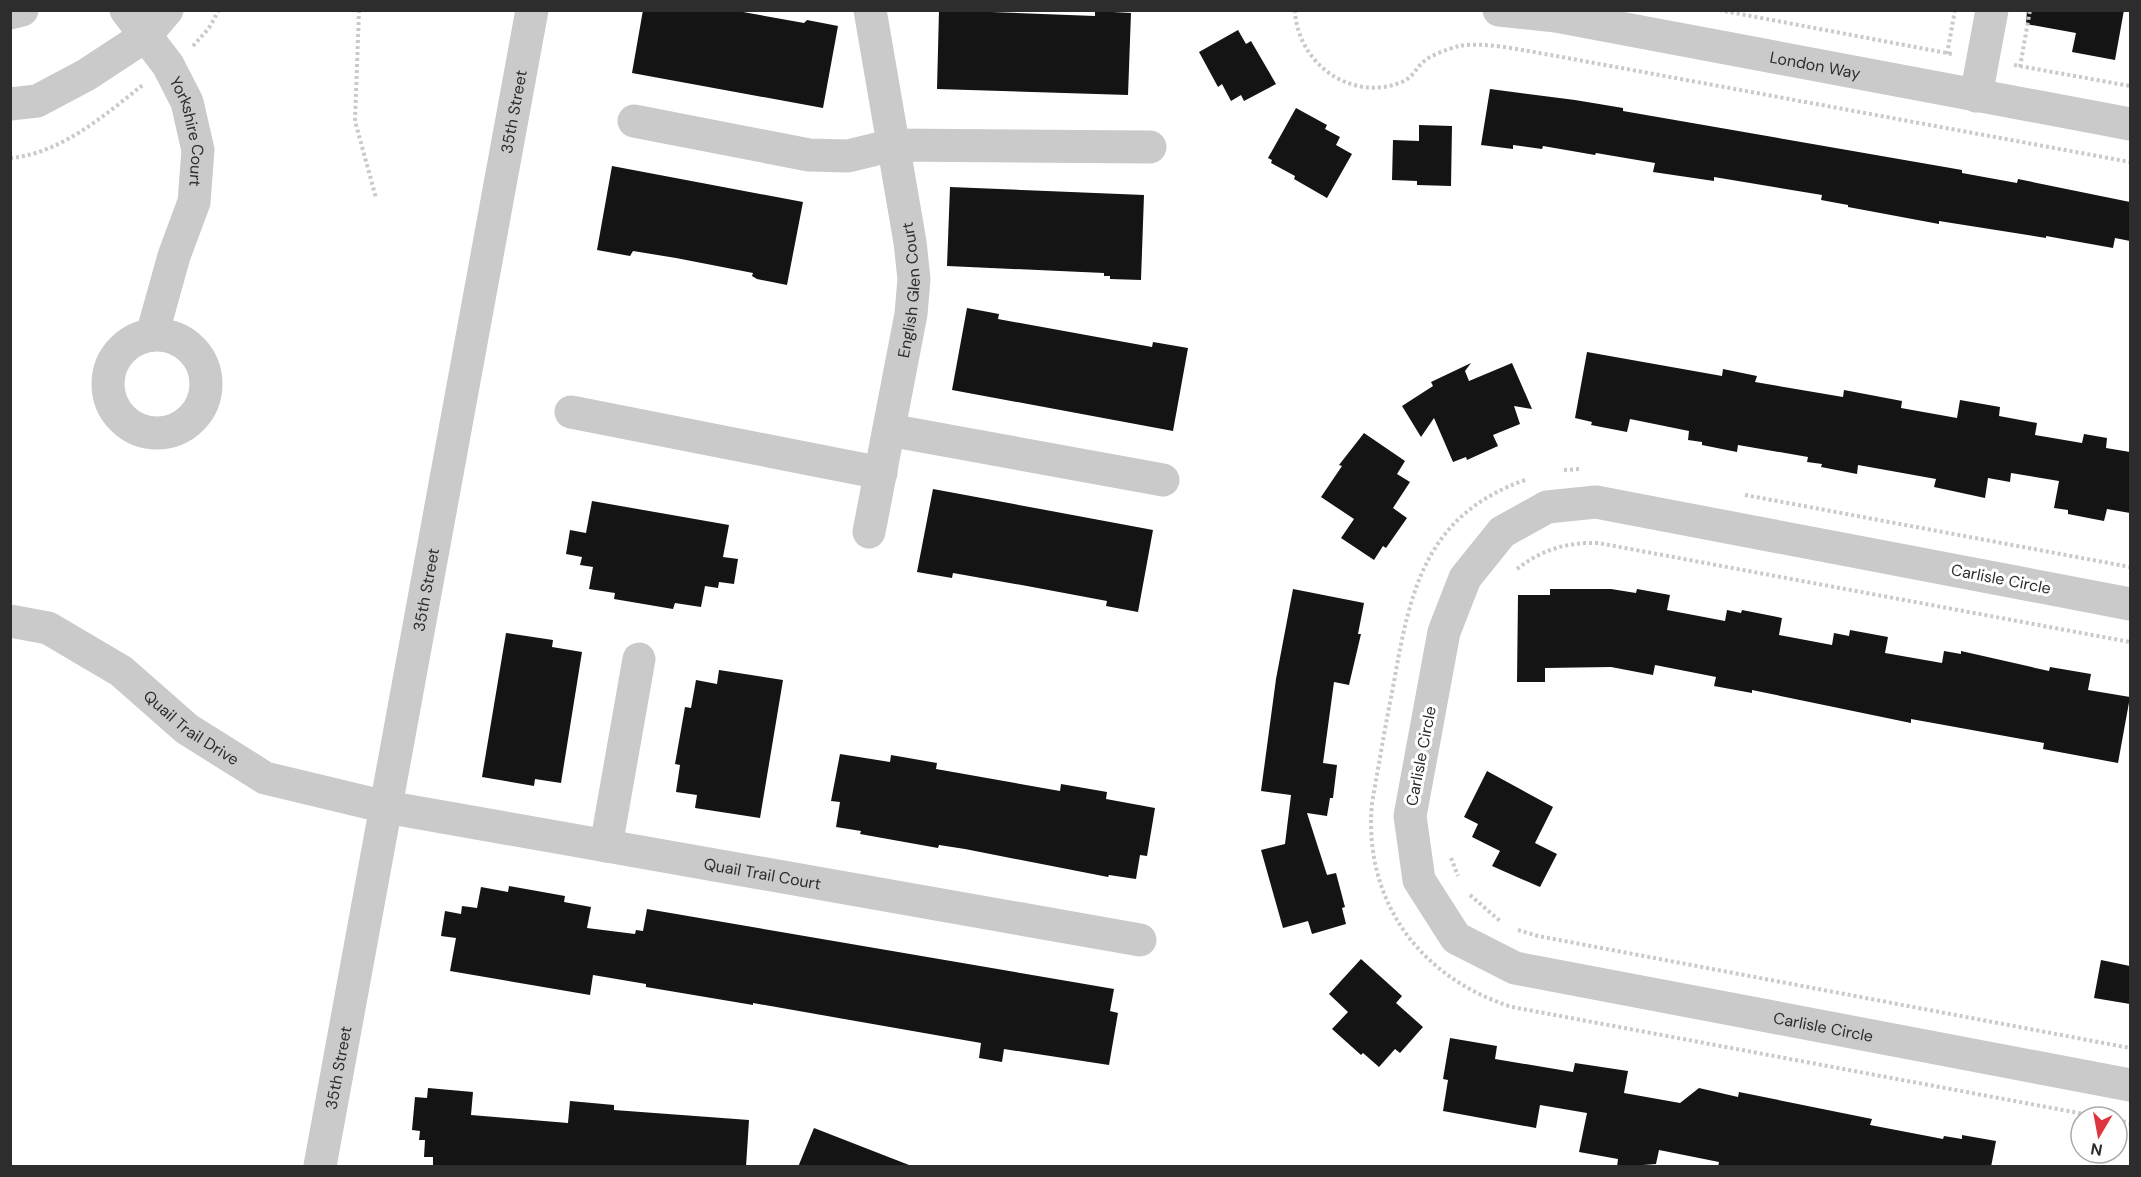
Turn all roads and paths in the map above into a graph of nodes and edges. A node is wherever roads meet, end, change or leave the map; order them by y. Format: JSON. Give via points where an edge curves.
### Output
{"nodes":[{"id":1,"x":22,"y":10,"type":"edge"},
{"id":2,"x":167,"y":10,"type":"edge"},
{"id":3,"x":219,"y":10,"type":"edge"},
{"id":4,"x":359,"y":10,"type":"edge"},
{"id":5,"x":532,"y":10,"type":"edge"},
{"id":6,"x":870,"y":10,"type":"edge"},
{"id":7,"x":1295,"y":10,"type":"edge"},
{"id":8,"x":1499,"y":10,"type":"edge"},
{"id":9,"x":1719,"y":10,"type":"edge"},
{"id":10,"x":1955,"y":10,"type":"edge"},
{"id":11,"x":1992,"y":10,"type":"edge"},
{"id":12,"x":2031,"y":10,"type":"edge"},
{"id":13,"x":10,"y":13,"type":"edge"},
{"id":14,"x":1556,"y":13,"type":"edge"},
{"id":15,"x":135,"y":24,"type":"edge"},
{"id":16,"x":189,"y":49,"type":"dead end"},
{"id":17,"x":1947,"y":53,"type":"junction"},
{"id":18,"x":1958,"y":55,"type":"dead end"},
{"id":19,"x":1945,"y":63,"type":"dead end"},
{"id":20,"x":2010,"y":64,"type":"dead end"},
{"id":21,"x":2020,"y":66,"type":"junction"},
{"id":22,"x":2018,"y":77,"type":"dead end"},
{"id":23,"x":146,"y":83,"type":"dead end"},
{"id":24,"x":2130,"y":86,"type":"edge"},
{"id":25,"x":1976,"y":96,"type":"junction"},
{"id":26,"x":10,"y":104,"type":"edge"},
{"id":27,"x":633,"y":121,"type":"dead end"},
{"id":28,"x":2130,"y":124,"type":"edge"},
{"id":29,"x":893,"y":145,"type":"junction"},
{"id":30,"x":1150,"y":147,"type":"dead end"},
{"id":31,"x":10,"y":158,"type":"edge"},
{"id":32,"x":2130,"y":162,"type":"edge"},
{"id":33,"x":376,"y":198,"type":"dead end"},
{"id":34,"x":152,"y":334,"type":"dead end"},
{"id":35,"x":571,"y":412,"type":"dead end"},
{"id":36,"x":889,"y":430,"type":"junction"},
{"id":37,"x":1587,"y":468,"type":"dead end"},
{"id":38,"x":1556,"y":471,"type":"dead end"},
{"id":39,"x":881,"y":473,"type":"junction"},
{"id":40,"x":1533,"y":477,"type":"dead end"},
{"id":41,"x":1163,"y":480,"type":"dead end"},
{"id":42,"x":1738,"y":493,"type":"dead end"},
{"id":43,"x":869,"y":532,"type":"dead end"},
{"id":44,"x":2130,"y":567,"type":"edge"},
{"id":45,"x":1508,"y":576,"type":"dead end"},
{"id":46,"x":2130,"y":604,"type":"edge"},
{"id":47,"x":10,"y":621,"type":"edge"},
{"id":48,"x":2130,"y":642,"type":"edge"},
{"id":49,"x":639,"y":659,"type":"dead end"},
{"id":50,"x":386,"y":807,"type":"junction"},
{"id":51,"x":606,"y":846,"type":"junction"},
{"id":52,"x":1448,"y":850,"type":"dead end"},
{"id":53,"x":1462,"y":882,"type":"dead end"},
{"id":54,"x":1465,"y":888,"type":"dead end"},
{"id":55,"x":1508,"y":926,"type":"dead end"},
{"id":56,"x":1514,"y":928,"type":"dead end"},
{"id":57,"x":1140,"y":940,"type":"dead end"},
{"id":58,"x":2130,"y":1048,"type":"edge"},
{"id":59,"x":2130,"y":1085,"type":"edge"},
{"id":60,"x":2069,"y":1111,"type":"edge"},
{"id":61,"x":320,"y":1167,"type":"edge"}],
"edges":[{"from":1,"to":13,"type":"street"},
{"from":2,"to":15,"type":"street"},
{"from":3,"to":16,"type":"path","via":[[210,28]]},
{"from":4,"to":33,"type":"path","via":[[355,121]]},
{"from":5,"to":50,"type":"street","name":"35th Street"},
{"from":6,"to":29,"type":"street","name":"English Glen Court"},
{"from":7,"to":32,"type":"path","via":[[1303,47],[1320,68],[1354,85],[1377,88],[1405,82],[1425,61],[1458,46],[1504,49]]},
{"from":8,"to":14,"type":"street","name":"London Way"},
{"from":9,"to":17,"type":"path"},
{"from":10,"to":17,"type":"path"},
{"from":11,"to":25,"type":"street"},
{"from":12,"to":21,"type":"path"},
{"from":14,"to":25,"type":"street","name":"London Way"},
{"from":15,"to":26,"type":"street","via":[[86,75],[37,101]]},
{"from":15,"to":34,"type":"street","name":"Yorkshire Court","via":[[168,65],[187,102],[198,150],[194,202]]},
{"from":17,"to":18,"type":"path"},
{"from":17,"to":19,"type":"path"},
{"from":20,"to":21,"type":"path"},
{"from":21,"to":22,"type":"path"},
{"from":21,"to":24,"type":"path"},
{"from":23,"to":31,"type":"path","via":[[85,128],[34,154]]},
{"from":25,"to":28,"type":"street","name":"London Way"},
{"from":27,"to":29,"type":"street","via":[[809,155],[848,156]]},
{"from":29,"to":30,"type":"street"},
{"from":29,"to":36,"type":"street","name":"English Glen Court","via":[[914,279]]},
{"from":35,"to":39,"type":"street"},
{"from":36,"to":39,"type":"street","name":"English Glen Court"},
{"from":36,"to":41,"type":"street"},
{"from":37,"to":38,"type":"path"},
{"from":39,"to":43,"type":"street","name":"English Glen Court"},
{"from":40,"to":60,"type":"path","via":[[1490,495],[1452,526],[1424,567],[1405,619],[1372,803],[1371,831],[1373,855],[1384,892],[1416,946],[1446,976],[1468,990],[1512,1006]]},
{"from":42,"to":44,"type":"path"},
{"from":45,"to":48,"type":"path","via":[[1546,551],[1571,543],[1598,543]]},
{"from":46,"to":59,"type":"street","name":"Carlisle Circle","via":[[1596,502],[1547,507],[1502,532],[1465,578],[1444,632],[1410,816],[1419,880],[1456,939],[1515,968]]},
{"from":47,"to":50,"type":"street","name":"Quail Trail Drive","via":[[48,628],[121,671],[187,729],[266,778]]},
{"from":49,"to":51,"type":"street"},
{"from":50,"to":51,"type":"street","name":"Quail Trail Court"},
{"from":50,"to":61,"type":"street","name":"35th Street"},
{"from":51,"to":57,"type":"street","name":"Quail Trail Court"},
{"from":52,"to":53,"type":"path"},
{"from":54,"to":55,"type":"path","via":[[1481,907]]},
{"from":56,"to":58,"type":"path","via":[[1550,939]]}]}
